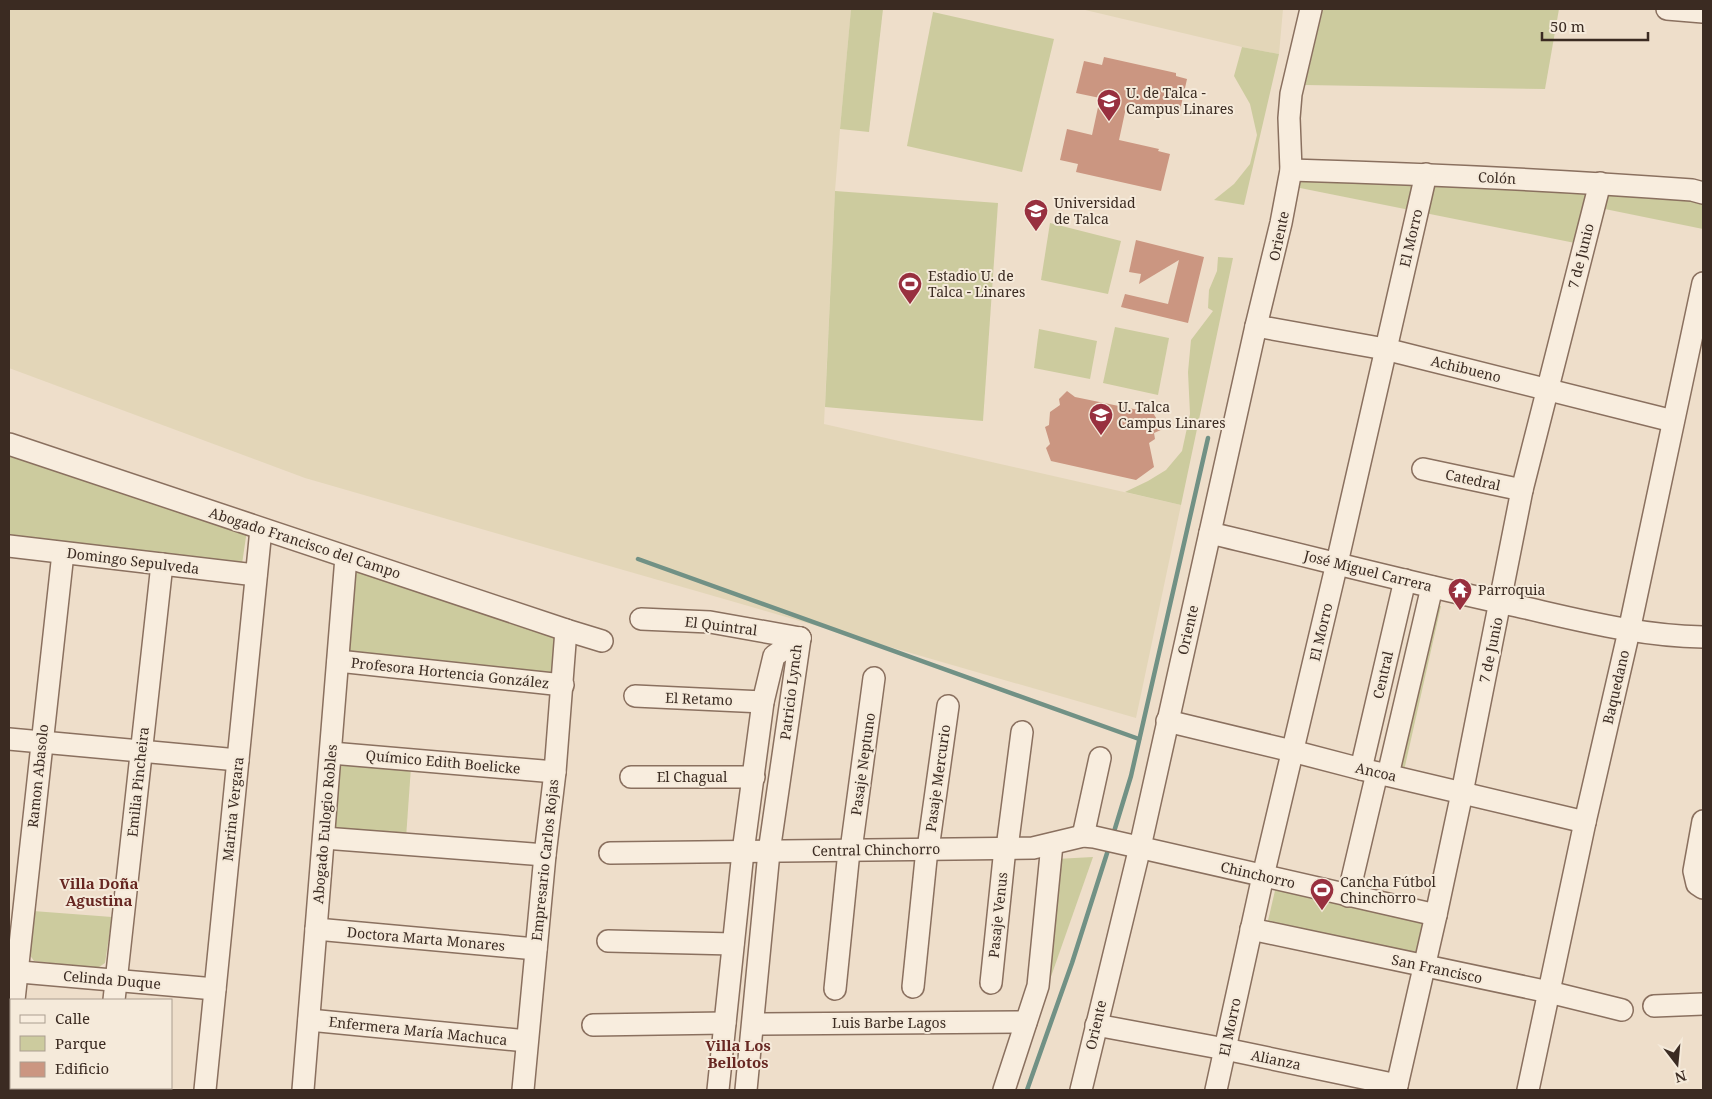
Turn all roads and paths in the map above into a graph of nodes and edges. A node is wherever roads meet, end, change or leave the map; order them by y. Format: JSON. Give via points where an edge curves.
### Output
{"nodes":[{"id":1,"x":1311,"y":9,"type":"edge"},
{"id":2,"x":1667,"y":9,"type":"edge"},
{"id":3,"x":1703,"y":12,"type":"edge"},
{"id":4,"x":1291,"y":170,"type":"junction"},
{"id":5,"x":1426,"y":174,"type":"junction"},
{"id":6,"x":1600,"y":183,"type":"junction"},
{"id":7,"x":1703,"y":193,"type":"edge"},
{"id":8,"x":1703,"y":283,"type":"edge"},
{"id":9,"x":1256,"y":326,"type":"junction"},
{"id":10,"x":1385,"y":349,"type":"junction"},
{"id":11,"x":1547,"y":389,"type":"junction"},
{"id":12,"x":1673,"y":421,"type":"junction"},
{"id":13,"x":9,"y":444,"type":"edge"},
{"id":14,"x":1423,"y":469,"type":"dead end"},
{"id":15,"x":1522,"y":490,"type":"junction"},
{"id":16,"x":261,"y":528,"type":"junction"},
{"id":17,"x":1210,"y":533,"type":"junction"},
{"id":18,"x":9,"y":546,"type":"edge"},
{"id":19,"x":63,"y":553,"type":"junction"},
{"id":20,"x":346,"y":557,"type":"junction"},
{"id":21,"x":1337,"y":563,"type":"junction"},
{"id":22,"x":162,"y":564,"type":"junction"},
{"id":23,"x":256,"y":575,"type":"junction"},
{"id":24,"x":1405,"y":580,"type":"junction"},
{"id":25,"x":1432,"y":587,"type":"junction"},
{"id":26,"x":1500,"y":603,"type":"junction"},
{"id":27,"x":641,"y":619,"type":"dead end"},
{"id":28,"x":566,"y":630,"type":"junction"},
{"id":29,"x":1629,"y":631,"type":"junction"},
{"id":30,"x":1703,"y":636,"type":"edge"},
{"id":31,"x":800,"y":638,"type":"junction"},
{"id":32,"x":602,"y":640,"type":"dead end"},
{"id":33,"x":338,"y":661,"type":"junction"},
{"id":34,"x":874,"y":678,"type":"dead end"},
{"id":35,"x":563,"y":684,"type":"junction"},
{"id":36,"x":635,"y":696,"type":"dead end"},
{"id":37,"x":763,"y":702,"type":"junction"},
{"id":38,"x":948,"y":706,"type":"dead end"},
{"id":39,"x":1167,"y":721,"type":"junction"},
{"id":40,"x":1022,"y":732,"type":"dead end"},
{"id":41,"x":9,"y":740,"type":"edge"},
{"id":42,"x":42,"y":742,"type":"junction"},
{"id":43,"x":1292,"y":751,"type":"junction"},
{"id":44,"x":141,"y":752,"type":"junction"},
{"id":45,"x":330,"y":753,"type":"junction"},
{"id":46,"x":1100,"y":758,"type":"dead end"},
{"id":47,"x":238,"y":760,"type":"junction"},
{"id":48,"x":555,"y":772,"type":"junction"},
{"id":49,"x":1375,"y":772,"type":"junction"},
{"id":50,"x":632,"y":777,"type":"dead end"},
{"id":51,"x":754,"y":777,"type":"junction"},
{"id":52,"x":1462,"y":793,"type":"junction"},
{"id":53,"x":1584,"y":822,"type":"junction"},
{"id":54,"x":1703,"y":822,"type":"edge"},
{"id":55,"x":1089,"y":836,"type":"junction"},
{"id":56,"x":324,"y":838,"type":"junction"},
{"id":57,"x":1052,"y":844,"type":"junction"},
{"id":58,"x":1140,"y":847,"type":"junction"},
{"id":59,"x":1006,"y":848,"type":"junction"},
{"id":60,"x":928,"y":849,"type":"junction"},
{"id":61,"x":850,"y":851,"type":"junction"},
{"id":62,"x":743,"y":852,"type":"junction"},
{"id":63,"x":770,"y":852,"type":"junction"},
{"id":64,"x":610,"y":853,"type":"dead end"},
{"id":65,"x":544,"y":856,"type":"junction"},
{"id":66,"x":1263,"y":876,"type":"junction"},
{"id":67,"x":1700,"y":886,"type":"edge"},
{"id":68,"x":1348,"y":896,"type":"junction"},
{"id":69,"x":1436,"y":915,"type":"junction"},
{"id":70,"x":316,"y":929,"type":"junction"},
{"id":71,"x":1251,"y":929,"type":"junction"},
{"id":72,"x":608,"y":941,"type":"dead end"},
{"id":73,"x":733,"y":944,"type":"junction"},
{"id":74,"x":536,"y":949,"type":"junction"},
{"id":75,"x":1424,"y":966,"type":"junction"},
{"id":76,"x":13,"y":971,"type":"edge"},
{"id":77,"x":991,"y":983,"type":"dead end"},
{"id":78,"x":913,"y":987,"type":"dead end"},
{"id":79,"x":215,"y":989,"type":"junction"},
{"id":80,"x":835,"y":989,"type":"dead end"},
{"id":81,"x":115,"y":990,"type":"edge"},
{"id":82,"x":1549,"y":992,"type":"junction"},
{"id":83,"x":14,"y":999,"type":"edge"},
{"id":84,"x":1703,"y":1004,"type":"edge"},
{"id":85,"x":1654,"y":1006,"type":"dead end"},
{"id":86,"x":1622,"y":1010,"type":"dead end"},
{"id":87,"x":309,"y":1020,"type":"junction"},
{"id":88,"x":1026,"y":1022,"type":"junction"},
{"id":89,"x":725,"y":1023,"type":"junction"},
{"id":90,"x":752,"y":1024,"type":"junction"},
{"id":91,"x":593,"y":1025,"type":"dead end"},
{"id":92,"x":1096,"y":1026,"type":"junction"},
{"id":93,"x":527,"y":1041,"type":"junction"},
{"id":94,"x":1225,"y":1049,"type":"junction"},
{"id":95,"x":1396,"y":1088,"type":"edge"},
{"id":96,"x":205,"y":1090,"type":"edge"},
{"id":97,"x":303,"y":1090,"type":"edge"},
{"id":98,"x":523,"y":1090,"type":"edge"},
{"id":99,"x":718,"y":1090,"type":"edge"},
{"id":100,"x":746,"y":1090,"type":"edge"},
{"id":101,"x":1004,"y":1090,"type":"edge"},
{"id":102,"x":1081,"y":1090,"type":"edge"},
{"id":103,"x":1216,"y":1090,"type":"edge"},
{"id":104,"x":1528,"y":1090,"type":"edge"}],
"edges":[{"from":1,"to":4,"type":"street","name":"Oriente","via":[[1290,94]]},
{"from":2,"to":3,"type":"street"},
{"from":4,"to":5,"type":"street","name":"Colón"},
{"from":4,"to":9,"type":"street","name":"Oriente"},
{"from":5,"to":6,"type":"street","name":"Colón"},
{"from":5,"to":10,"type":"street","name":"El Morro"},
{"from":6,"to":7,"type":"street","name":"Colón"},
{"from":6,"to":11,"type":"street","name":"7 de Junio"},
{"from":8,"to":12,"type":"street","name":"Baquedano"},
{"from":9,"to":10,"type":"street","name":"Achibueno"},
{"from":9,"to":17,"type":"street","name":"Oriente"},
{"from":10,"to":11,"type":"street","name":"Achibueno"},
{"from":10,"to":21,"type":"street","name":"El Morro"},
{"from":11,"to":12,"type":"street","name":"Achibueno"},
{"from":11,"to":15,"type":"street","name":"7 de Junio"},
{"from":12,"to":29,"type":"street","name":"Baquedano"},
{"from":13,"to":16,"type":"street","name":"Abogado Francisco del Campo"},
{"from":14,"to":15,"type":"street","name":"Catedral"},
{"from":15,"to":26,"type":"street","name":"7 de Junio"},
{"from":16,"to":20,"type":"street","name":"Abogado Francisco del Campo"},
{"from":16,"to":23,"type":"street","name":"Marina Vergara"},
{"from":17,"to":21,"type":"street","name":"José Miguel Carrera"},
{"from":17,"to":39,"type":"street","name":"Oriente"},
{"from":18,"to":19,"type":"street","name":"Domingo Sepulveda"},
{"from":19,"to":22,"type":"street","name":"Domingo Sepulveda"},
{"from":19,"to":42,"type":"street","name":"Ramon Abasolo"},
{"from":20,"to":28,"type":"street","name":"Abogado Francisco del Campo"},
{"from":20,"to":33,"type":"street","name":"Abogado Eulogio Robles"},
{"from":21,"to":24,"type":"street","name":"José Miguel Carrera"},
{"from":21,"to":43,"type":"street","name":"El Morro"},
{"from":22,"to":23,"type":"street","name":"Domingo Sepulveda"},
{"from":22,"to":44,"type":"street","name":"Emilia Pincheira"},
{"from":23,"to":47,"type":"street","name":"Marina Vergara"},
{"from":24,"to":25,"type":"street","name":"José Miguel Carrera"},
{"from":24,"to":49,"type":"street","name":"Central"},
{"from":25,"to":26,"type":"street","name":"José Miguel Carrera"},
{"from":25,"to":49,"type":"street","name":"Central"},
{"from":26,"to":29,"type":"street","name":"José Miguel Carrera"},
{"from":26,"to":52,"type":"street","name":"7 de Junio"},
{"from":27,"to":31,"type":"street","name":"El Quintral","via":[[710,622]]},
{"from":28,"to":32,"type":"street","name":"Abogado Francisco del Campo"},
{"from":28,"to":35,"type":"street","name":"Empresario Carlos Rojas"},
{"from":29,"to":30,"type":"street","name":"José Miguel Carrera"},
{"from":29,"to":53,"type":"street","name":"Baquedano"},
{"from":31,"to":37,"type":"street","name":"Patricio Lynch","via":[[774,656]]},
{"from":31,"to":63,"type":"street","name":"Patricio Lynch"},
{"from":33,"to":35,"type":"street","name":"Profesora Hortencia González"},
{"from":33,"to":45,"type":"street","name":"Abogado Eulogio Robles"},
{"from":34,"to":61,"type":"street","name":"Pasaje Neptuno"},
{"from":35,"to":48,"type":"street","name":"Empresario Carlos Rojas"},
{"from":36,"to":37,"type":"street","name":"El Retamo"},
{"from":37,"to":51,"type":"street","name":"Patricio Lynch"},
{"from":38,"to":60,"type":"street","name":"Pasaje Mercurio"},
{"from":39,"to":43,"type":"street","name":"Ancoa"},
{"from":39,"to":58,"type":"street","name":"Oriente"},
{"from":40,"to":59,"type":"street","name":"Pasaje Venus"},
{"from":41,"to":42,"type":"street"},
{"from":42,"to":44,"type":"street"},
{"from":42,"to":76,"type":"street","name":"Ramon Abasolo"},
{"from":43,"to":49,"type":"street","name":"Ancoa"},
{"from":43,"to":66,"type":"street","name":"El Morro"},
{"from":44,"to":47,"type":"street"},
{"from":44,"to":81,"type":"street","name":"Emilia Pincheira"},
{"from":45,"to":48,"type":"street","name":"Químico Edith Boelicke"},
{"from":45,"to":56,"type":"street","name":"Abogado Eulogio Robles"},
{"from":46,"to":55,"type":"street"},
{"from":47,"to":79,"type":"street","name":"Marina Vergara"},
{"from":48,"to":65,"type":"street","name":"Empresario Carlos Rojas"},
{"from":49,"to":52,"type":"street","name":"Ancoa"},
{"from":49,"to":68,"type":"street","name":"Central"},
{"from":50,"to":51,"type":"street","name":"El Chagual"},
{"from":51,"to":62,"type":"street","name":"Patricio Lynch"},
{"from":52,"to":53,"type":"street","name":"Ancoa"},
{"from":52,"to":69,"type":"street","name":"7 de Junio"},
{"from":53,"to":82,"type":"street","name":"Baquedano"},
{"from":54,"to":67,"type":"street","via":[[1694,871]]},
{"from":55,"to":57,"type":"street","name":"Central Chinchorro"},
{"from":55,"to":58,"type":"street","name":"Central Chinchorro"},
{"from":56,"to":65,"type":"street"},
{"from":56,"to":70,"type":"street","name":"Abogado Eulogio Robles"},
{"from":57,"to":59,"type":"street","name":"Central Chinchorro"},
{"from":57,"to":88,"type":"street","via":[[1038,986]]},
{"from":58,"to":66,"type":"street","name":"Chinchorro"},
{"from":58,"to":92,"type":"street","name":"Oriente"},
{"from":59,"to":60,"type":"street","name":"Central Chinchorro"},
{"from":59,"to":77,"type":"street","name":"Pasaje Venus"},
{"from":60,"to":61,"type":"street","name":"Central Chinchorro"},
{"from":60,"to":78,"type":"street","name":"Pasaje Mercurio"},
{"from":61,"to":63,"type":"street","name":"Central Chinchorro"},
{"from":61,"to":80,"type":"street","name":"Pasaje Neptuno"},
{"from":62,"to":63,"type":"street","name":"Central Chinchorro"},
{"from":62,"to":64,"type":"street","name":"Central Chinchorro"},
{"from":62,"to":73,"type":"street","name":"Patricio Lynch"},
{"from":63,"to":90,"type":"street","name":"Patricio Lynch"},
{"from":65,"to":74,"type":"street","name":"Empresario Carlos Rojas"},
{"from":66,"to":68,"type":"street","name":"Chinchorro"},
{"from":66,"to":71,"type":"street","name":"El Morro"},
{"from":68,"to":69,"type":"street","name":"Chinchorro"},
{"from":69,"to":75,"type":"street","name":"7 de Junio"},
{"from":70,"to":74,"type":"street","name":"Doctora Marta Monares"},
{"from":70,"to":87,"type":"street","name":"Abogado Eulogio Robles"},
{"from":71,"to":75,"type":"street","name":"San Francisco"},
{"from":71,"to":94,"type":"street","name":"El Morro"},
{"from":72,"to":73,"type":"street"},
{"from":73,"to":89,"type":"street","name":"Patricio Lynch"},
{"from":74,"to":93,"type":"street","name":"Empresario Carlos Rojas"},
{"from":75,"to":82,"type":"street","name":"San Francisco"},
{"from":75,"to":95,"type":"street","name":"7 de Junio"},
{"from":76,"to":81,"type":"street","name":"Celinda Duque"},
{"from":76,"to":83,"type":"street","name":"Ramon Abasolo"},
{"from":79,"to":81,"type":"street","name":"Celinda Duque"},
{"from":79,"to":96,"type":"street","name":"Marina Vergara"},
{"from":82,"to":86,"type":"street","name":"San Francisco"},
{"from":82,"to":104,"type":"street","name":"Baquedano"},
{"from":84,"to":85,"type":"street"},
{"from":87,"to":93,"type":"street","name":"Enfermera María Machuca"},
{"from":87,"to":97,"type":"street","name":"Abogado Eulogio Robles"},
{"from":88,"to":90,"type":"street","name":"Luis Barbe Lagos"},
{"from":88,"to":101,"type":"street"},
{"from":89,"to":91,"type":"street"},
{"from":89,"to":99,"type":"street","name":"Patricio Lynch"},
{"from":90,"to":100,"type":"street","name":"Patricio Lynch"},
{"from":92,"to":94,"type":"street","name":"Alianza"},
{"from":92,"to":102,"type":"street","name":"Oriente"},
{"from":93,"to":98,"type":"street","name":"Empresario Carlos Rojas"},
{"from":94,"to":95,"type":"street","name":"Alianza"},
{"from":94,"to":103,"type":"street","name":"El Morro"}]}
